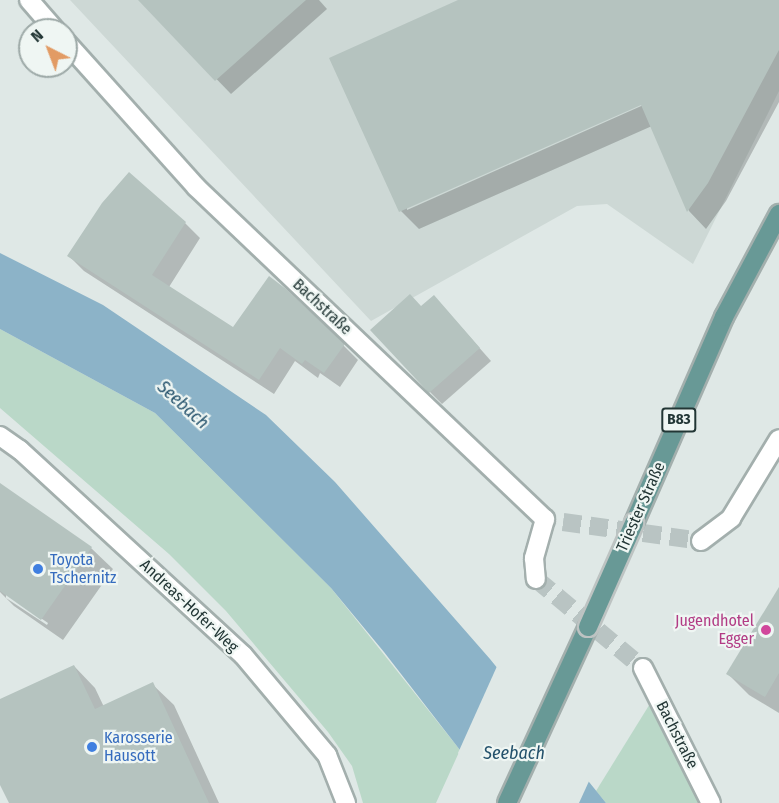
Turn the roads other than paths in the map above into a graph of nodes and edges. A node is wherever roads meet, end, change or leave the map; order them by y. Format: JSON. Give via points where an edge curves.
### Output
{"nodes":[{"id":1,"x":28,"y":0,"type":"edge"},
{"id":2,"x":44,"y":18,"type":"edge"},
{"id":3,"x":78,"y":55,"type":"edge"},
{"id":4,"x":779,"y":214,"type":"edge"},
{"id":5,"x":0,"y":436,"type":"edge"},
{"id":6,"x":779,"y":439,"type":"edge"},
{"id":7,"x":701,"y":541,"type":"dead end"},
{"id":8,"x":536,"y":579,"type":"dead end"},
{"id":9,"x":643,"y":668,"type":"tunnel mouth"},
{"id":10,"x":346,"y":803,"type":"edge"},
{"id":11,"x":507,"y":803,"type":"edge"},
{"id":12,"x":711,"y":803,"type":"edge"}],
"edges":[{"from":1,"to":2,"type":"street"},
{"from":3,"to":8,"type":"street","name":"Bachstraße","via":[[196,187],[554,521],[534,558]]},
{"from":4,"to":11,"type":"main road","name":"Triester Straße","number":"B83","bridge":true,"via":[[724,317]]},
{"from":5,"to":10,"type":"street","name":"Andreas-Hofer-Weg","via":[[243,655],[327,755]]},
{"from":6,"to":7,"type":"street","via":[[731,518]]},
{"from":9,"to":12,"type":"street","name":"Bachstraße"}]}
